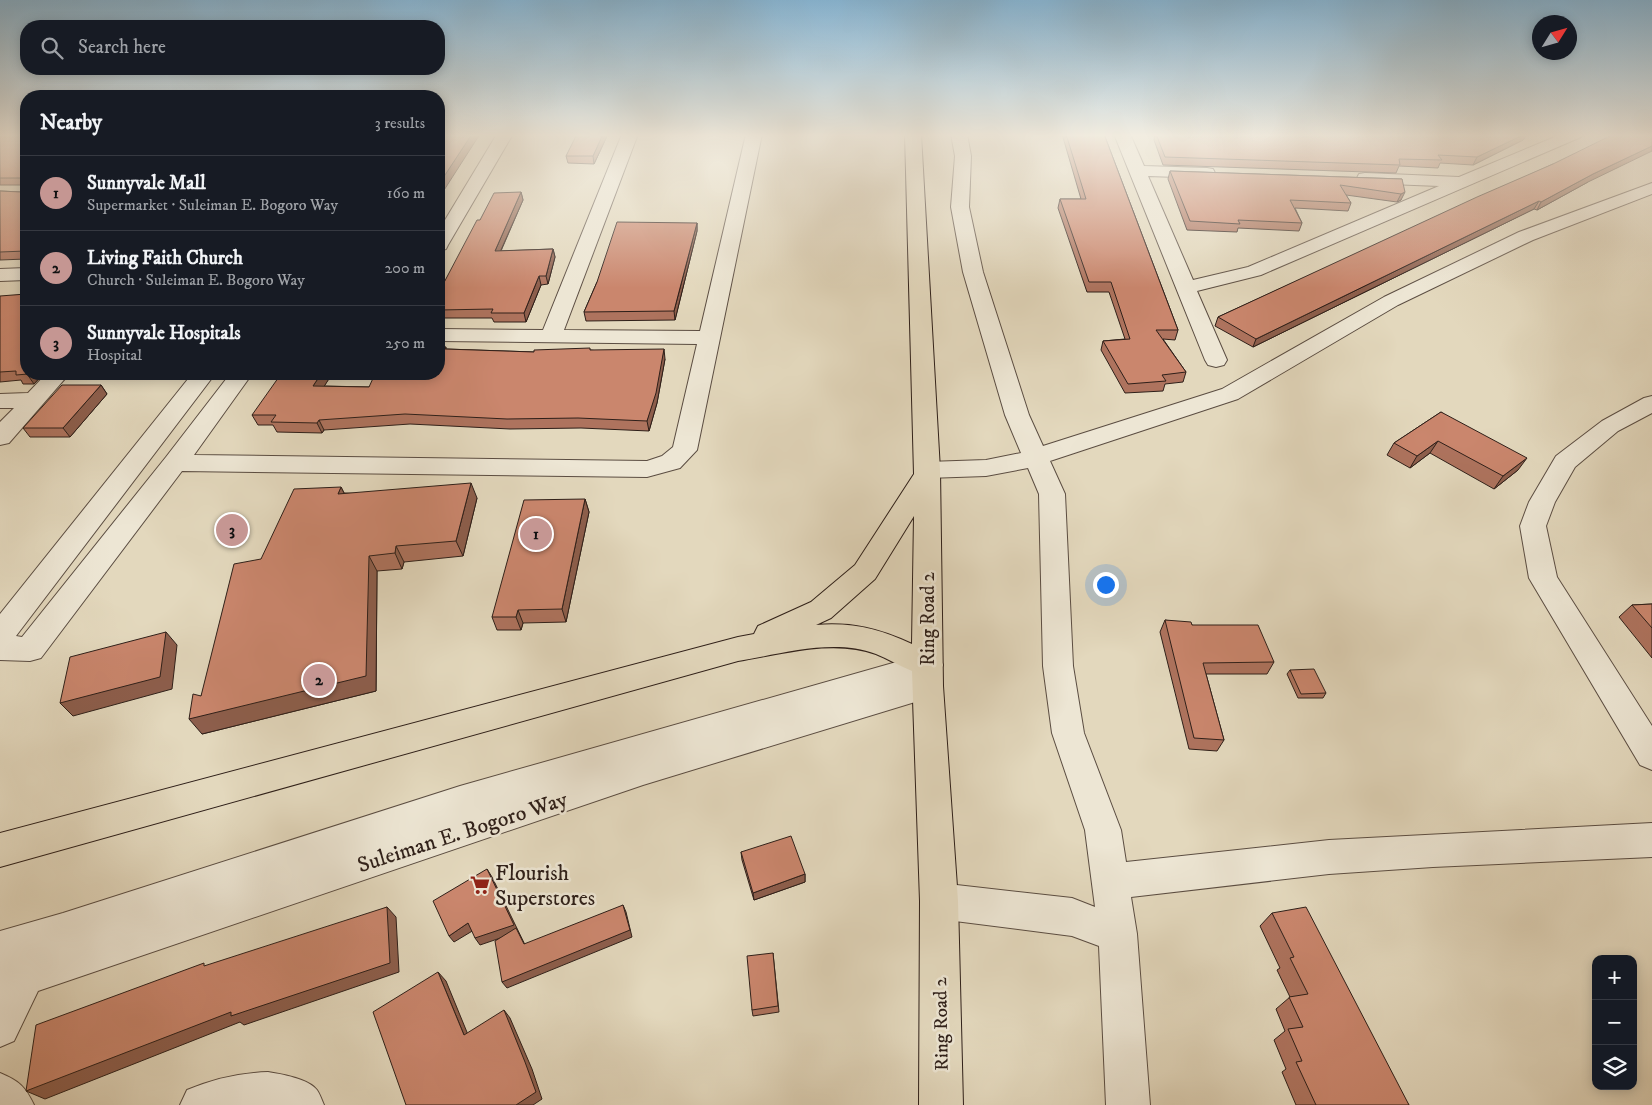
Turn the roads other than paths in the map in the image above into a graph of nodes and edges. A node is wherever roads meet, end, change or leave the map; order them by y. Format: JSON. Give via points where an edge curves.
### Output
{"nodes":[{"id":1,"x":474,"y":186,"type":"edge"},
{"id":2,"x":610,"y":186,"type":"edge"},
{"id":3,"x":743,"y":186,"type":"edge"},
{"id":4,"x":915,"y":186,"type":"edge"},
{"id":5,"x":961,"y":186,"type":"edge"},
{"id":6,"x":1143,"y":186,"type":"edge"},
{"id":7,"x":1452,"y":186,"type":"edge"},
{"id":8,"x":1652,"y":188,"type":"edge"},
{"id":9,"x":445,"y":235,"type":"edge"},
{"id":10,"x":20,"y":274,"type":"edge"},
{"id":11,"x":0,"y":275,"type":"edge"},
{"id":12,"x":1187,"y":287,"type":"junction"},
{"id":13,"x":445,"y":335,"type":"edge"},
{"id":14,"x":551,"y":337,"type":"junction"},
{"id":15,"x":709,"y":338,"type":"junction"},
{"id":16,"x":1216,"y":360,"type":"dead end"},
{"id":17,"x":53,"y":380,"type":"edge"},
{"id":18,"x":199,"y":380,"type":"edge"},
{"id":19,"x":236,"y":380,"type":"edge"},
{"id":20,"x":35,"y":400,"type":"junction"},
{"id":21,"x":0,"y":401,"type":"edge"},
{"id":22,"x":1652,"y":403,"type":"edge"},
{"id":23,"x":0,"y":437,"type":"edge"},
{"id":24,"x":1035,"y":457,"type":"junction"},
{"id":25,"x":175,"y":462,"type":"junction"},
{"id":26,"x":927,"y":472,"type":"junction"},
{"id":27,"x":0,"y":635,"type":"edge"},
{"id":28,"x":0,"y":648,"type":"edge"},
{"id":29,"x":738,"y":649,"type":"junction"},
{"id":30,"x":927,"y":675,"type":"junction"},
{"id":31,"x":1652,"y":755,"type":"edge"},
{"id":32,"x":1652,"y":840,"type":"edge"},
{"id":33,"x":0,"y":850,"type":"edge"},
{"id":34,"x":1109,"y":882,"type":"junction"},
{"id":35,"x":939,"y":901,"type":"junction"},
{"id":36,"x":1118,"y":934,"type":"junction"},
{"id":37,"x":8,"y":970,"type":"edge"},
{"id":38,"x":0,"y":1027,"type":"edge"},
{"id":39,"x":0,"y":1094,"type":"edge"},
{"id":40,"x":12,"y":1105,"type":"edge"},
{"id":41,"x":202,"y":1105,"type":"edge"},
{"id":42,"x":302,"y":1105,"type":"edge"},
{"id":43,"x":941,"y":1105,"type":"edge"},
{"id":44,"x":1128,"y":1105,"type":"edge"}],
"edges":[{"from":1,"to":9,"type":"street"},
{"from":2,"to":14,"type":"street"},
{"from":3,"to":15,"type":"street"},
{"from":4,"to":26,"type":"main road","name":"Ring Road 2"},
{"from":5,"to":24,"type":"street","via":[[963,231],[990,332],[1017,415]]},
{"from":6,"to":12,"type":"street"},
{"from":7,"to":12,"type":"street","via":[[1254,271]]},
{"from":8,"to":24,"type":"street","via":[[1526,236],[1391,301],[1230,394]]},
{"from":10,"to":11,"type":"street"},
{"from":12,"to":16,"type":"street"},
{"from":13,"to":14,"type":"street"},
{"from":14,"to":15,"type":"street"},
{"from":15,"to":25,"type":"street","via":[[685,450],[671,462],[647,469]]},
{"from":17,"to":20,"type":"street"},
{"from":18,"to":27,"type":"street"},
{"from":19,"to":25,"type":"street"},
{"from":20,"to":21,"type":"street"},
{"from":20,"to":23,"type":"street"},
{"from":22,"to":31,"type":"street","via":[[1610,426],[1565,462],[1542,502],[1533,526],[1542,578]]},
{"from":24,"to":26,"type":"street","via":[[986,468]]},
{"from":24,"to":34,"type":"street","via":[[1052,494],[1058,666],[1068,733],[1103,830]]},
{"from":25,"to":28,"type":"street","via":[[30,649]]},
{"from":26,"to":29,"type":"main road","via":[[865,572],[821,610]]},
{"from":26,"to":30,"type":"main road","name":"Ring Road 2"},
{"from":29,"to":30,"type":"main road","via":[[841,635],[881,642]]},
{"from":29,"to":33,"type":"main road"},
{"from":30,"to":35,"type":"main road","name":"Ring Road 2"},
{"from":30,"to":37,"type":"street","name":"Suleiman E. Bogoro Way","via":[[643,770]]},
{"from":32,"to":34,"type":"street","via":[[1338,857]]},
{"from":34,"to":36,"type":"street"},
{"from":35,"to":36,"type":"street","via":[[1072,916]]},
{"from":35,"to":43,"type":"main road","name":"Ring Road 2"},
{"from":36,"to":44,"type":"street"},
{"from":37,"to":38,"type":"street"},
{"from":39,"to":40,"type":"street"},
{"from":41,"to":42,"type":"street","via":[[220,1098],[264,1094],[296,1099]]}]}
